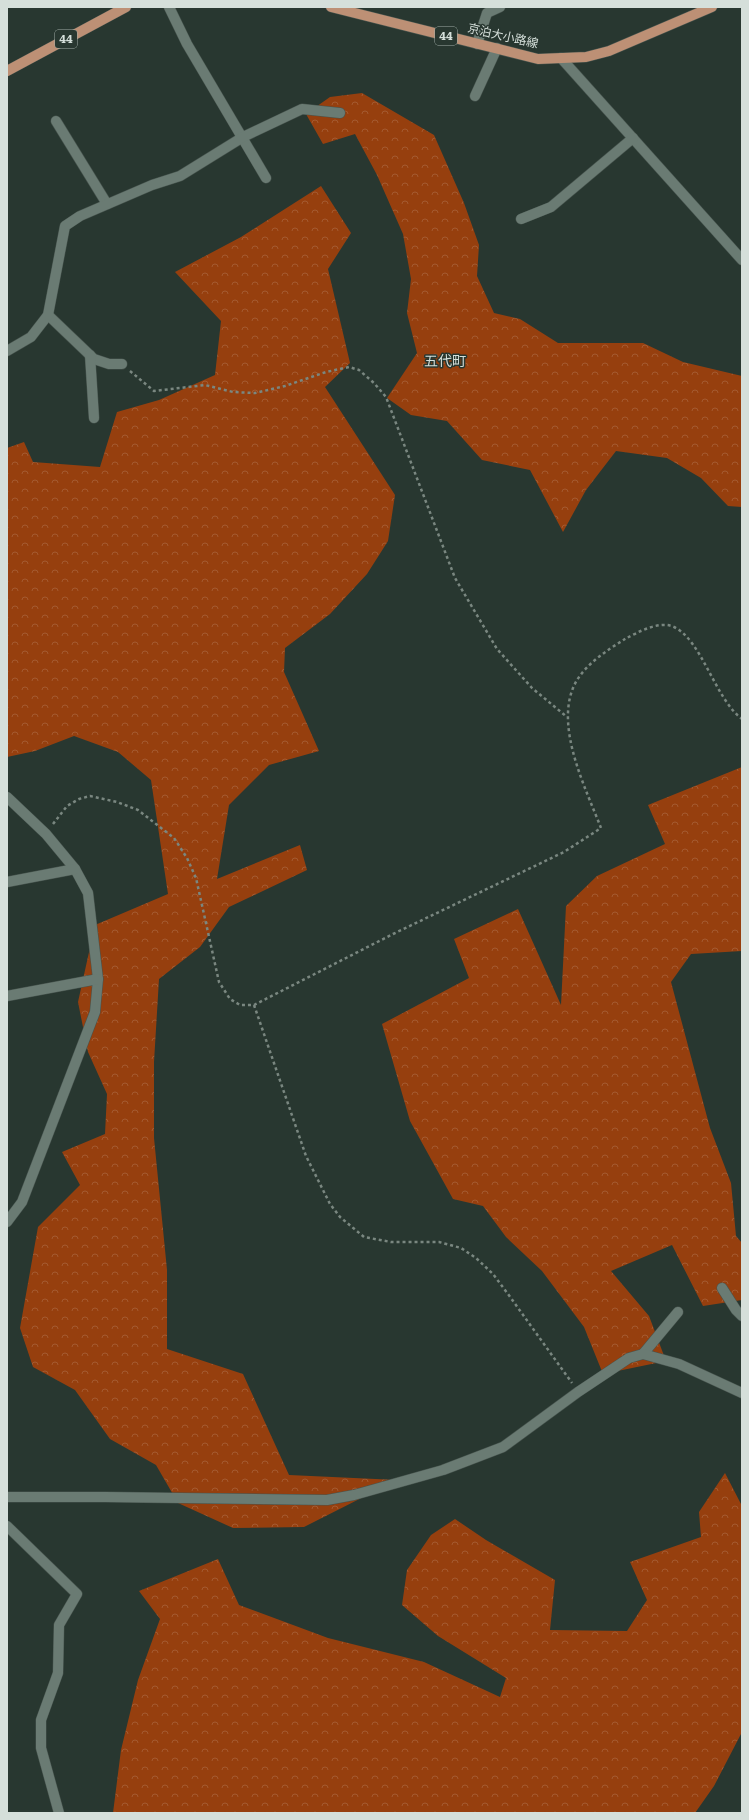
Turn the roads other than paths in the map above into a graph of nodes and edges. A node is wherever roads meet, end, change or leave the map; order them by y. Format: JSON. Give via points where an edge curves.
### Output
{"nodes":[{"id":1,"x":126,"y":7,"type":"edge"},
{"id":2,"x":169,"y":7,"type":"edge"},
{"id":3,"x":331,"y":7,"type":"edge"},
{"id":4,"x":500,"y":7,"type":"edge"},
{"id":5,"x":712,"y":7,"type":"edge"},
{"id":6,"x":477,"y":44,"type":"junction"},
{"id":7,"x":497,"y":48,"type":"junction"},
{"id":8,"x":561,"y":58,"type":"junction"},
{"id":9,"x":7,"y":71,"type":"edge"},
{"id":10,"x":474,"y":96,"type":"dead end"},
{"id":11,"x":340,"y":113,"type":"dead end"},
{"id":12,"x":56,"y":121,"type":"dead end"},
{"id":13,"x":243,"y":137,"type":"junction"},
{"id":14,"x":633,"y":138,"type":"junction"},
{"id":15,"x":266,"y":178,"type":"dead end"},
{"id":16,"x":107,"y":204,"type":"junction"},
{"id":17,"x":521,"y":219,"type":"dead end"},
{"id":18,"x":742,"y":260,"type":"edge"},
{"id":19,"x":48,"y":315,"type":"junction"},
{"id":20,"x":7,"y":351,"type":"edge"},
{"id":21,"x":90,"y":355,"type":"junction"},
{"id":22,"x":122,"y":364,"type":"road end"},
{"id":23,"x":94,"y":418,"type":"dead end"},
{"id":24,"x":7,"y":797,"type":"edge"},
{"id":25,"x":75,"y":869,"type":"junction"},
{"id":26,"x":7,"y":882,"type":"edge"},
{"id":27,"x":98,"y":979,"type":"junction"},
{"id":28,"x":7,"y":996,"type":"edge"},
{"id":29,"x":7,"y":1222,"type":"edge"},
{"id":30,"x":722,"y":1288,"type":"dead end"},
{"id":31,"x":678,"y":1312,"type":"dead end"},
{"id":32,"x":742,"y":1316,"type":"edge"},
{"id":33,"x":643,"y":1354,"type":"junction"},
{"id":34,"x":742,"y":1393,"type":"edge"},
{"id":35,"x":7,"y":1497,"type":"edge"},
{"id":36,"x":7,"y":1526,"type":"edge"},
{"id":37,"x":59,"y":1813,"type":"edge"}],
"edges":[{"from":1,"to":9,"type":"main road","number":"44"},
{"from":2,"to":13,"type":"street","via":[[186,44]]},
{"from":3,"to":6,"type":"main road","name":"京泊大小路線","number":"44"},
{"from":4,"to":6,"type":"street","via":[[487,13]]},
{"from":5,"to":8,"type":"main road","name":"京泊大小路線","number":"44","via":[[609,51],[586,57]]},
{"from":6,"to":7,"type":"main road","name":"京泊大小路線","number":"44"},
{"from":7,"to":8,"type":"main road","name":"京泊大小路線","number":"44","via":[[538,59]]},
{"from":7,"to":10,"type":"street"},
{"from":8,"to":14,"type":"street"},
{"from":11,"to":13,"type":"street","via":[[302,109]]},
{"from":12,"to":16,"type":"street"},
{"from":13,"to":15,"type":"street"},
{"from":13,"to":16,"type":"street","via":[[180,176]]},
{"from":14,"to":17,"type":"street","via":[[551,207]]},
{"from":14,"to":18,"type":"street"},
{"from":16,"to":19,"type":"street","via":[[65,226]]},
{"from":19,"to":20,"type":"street","via":[[31,338]]},
{"from":19,"to":21,"type":"street"},
{"from":21,"to":22,"type":"street","via":[[109,364]]},
{"from":21,"to":23,"type":"street"},
{"from":24,"to":25,"type":"street","via":[[46,834]]},
{"from":25,"to":26,"type":"street"},
{"from":25,"to":27,"type":"street","via":[[88,893]]},
{"from":27,"to":28,"type":"street"},
{"from":27,"to":29,"type":"street","via":[[95,1012],[22,1202]]},
{"from":30,"to":32,"type":"street"},
{"from":31,"to":33,"type":"street"},
{"from":33,"to":34,"type":"street","via":[[679,1364]]},
{"from":33,"to":35,"type":"street","via":[[629,1358],[503,1447],[443,1470],[340,1498],[327,1500]]},
{"from":36,"to":37,"type":"street","via":[[77,1594],[59,1625],[58,1673],[41,1720],[41,1748]]}]}
